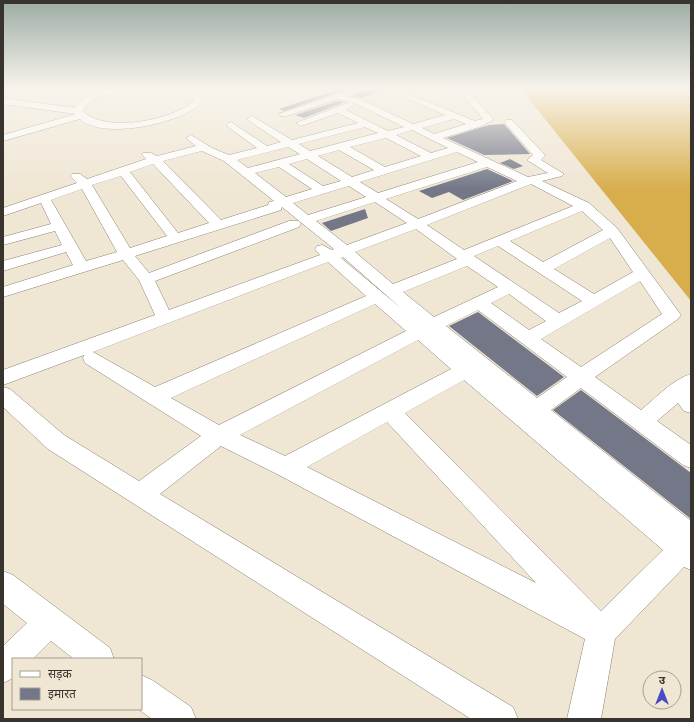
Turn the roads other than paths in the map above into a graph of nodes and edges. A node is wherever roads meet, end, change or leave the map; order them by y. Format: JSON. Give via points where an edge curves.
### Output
{"nodes":[{"id":1,"x":55,"y":122,"type":"edge"},
{"id":2,"x":91,"y":122,"type":"edge"},
{"id":3,"x":154,"y":122,"type":"edge"},
{"id":4,"x":255,"y":122,"type":"edge"},
{"id":5,"x":297,"y":122,"type":"edge"},
{"id":6,"x":307,"y":122,"type":"edge"},
{"id":7,"x":360,"y":122,"type":"edge"},
{"id":8,"x":401,"y":122,"type":"edge"},
{"id":9,"x":430,"y":122,"type":"edge"},
{"id":10,"x":468,"y":122,"type":"edge"},
{"id":11,"x":485,"y":122,"type":"edge"},
{"id":12,"x":509,"y":122,"type":"dead end"},
{"id":13,"x":301,"y":124,"type":"junction"},
{"id":14,"x":364,"y":124,"type":"junction"},
{"id":15,"x":231,"y":125,"type":"dead end"},
{"id":16,"x":476,"y":125,"type":"junction"},
{"id":17,"x":412,"y":127,"type":"junction"},
{"id":18,"x":322,"y":134,"type":"junction"},
{"id":19,"x":384,"y":134,"type":"junction"},
{"id":20,"x":434,"y":137,"type":"junction"},
{"id":21,"x":3,"y":138,"type":"edge"},
{"id":22,"x":191,"y":138,"type":"dead end"},
{"id":23,"x":290,"y":143,"type":"junction"},
{"id":24,"x":340,"y":146,"type":"junction"},
{"id":25,"x":206,"y":148,"type":"junction"},
{"id":26,"x":458,"y":148,"type":"junction"},
{"id":27,"x":265,"y":150,"type":"junction"},
{"id":28,"x":144,"y":153,"type":"dead end"},
{"id":29,"x":308,"y":154,"type":"junction"},
{"id":30,"x":429,"y":156,"type":"junction"},
{"id":31,"x":228,"y":159,"type":"junction"},
{"id":32,"x":155,"y":160,"type":"junction"},
{"id":33,"x":281,"y":163,"type":"junction"},
{"id":34,"x":487,"y":163,"type":"junction"},
{"id":35,"x":123,"y":170,"type":"junction"},
{"id":36,"x":382,"y":170,"type":"junction"},
{"id":37,"x":246,"y":172,"type":"junction"},
{"id":38,"x":80,"y":180,"type":"junction"},
{"id":39,"x":348,"y":181,"type":"junction"},
{"id":40,"x":535,"y":181,"type":"junction"},
{"id":41,"x":319,"y":189,"type":"junction"},
{"id":42,"x":44,"y":198,"type":"junction"},
{"id":43,"x":376,"y":199,"type":"junction"},
{"id":44,"x":277,"y":204,"type":"junction"},
{"id":45,"x":584,"y":206,"type":"junction"},
{"id":46,"x":3,"y":212,"type":"edge"},
{"id":47,"x":300,"y":222,"type":"junction"},
{"id":48,"x":59,"y":226,"type":"junction"},
{"id":49,"x":219,"y":226,"type":"junction"},
{"id":50,"x":422,"y":227,"type":"junction"},
{"id":51,"x":612,"y":231,"type":"junction"},
{"id":52,"x":176,"y":239,"type":"junction"},
{"id":53,"x":3,"y":241,"type":"edge"},
{"id":54,"x":500,"y":241,"type":"junction"},
{"id":55,"x":69,"y":247,"type":"junction"},
{"id":56,"x":126,"y":254,"type":"junction"},
{"id":57,"x":341,"y":256,"type":"junction"},
{"id":58,"x":465,"y":258,"type":"junction"},
{"id":59,"x":3,"y":266,"type":"edge"},
{"id":60,"x":81,"y":267,"type":"junction"},
{"id":61,"x":544,"y":268,"type":"junction"},
{"id":62,"x":643,"y":273,"type":"junction"},
{"id":63,"x":146,"y":279,"type":"junction"},
{"id":64,"x":509,"y":288,"type":"junction"},
{"id":65,"x":3,"y":292,"type":"edge"},
{"id":66,"x":384,"y":294,"type":"junction"},
{"id":67,"x":595,"y":302,"type":"junction"},
{"id":68,"x":479,"y":303,"type":"junction"},
{"id":69,"x":166,"y":318,"type":"junction"},
{"id":70,"x":560,"y":322,"type":"junction"},
{"id":71,"x":426,"y":329,"type":"junction"},
{"id":72,"x":528,"y":339,"type":"junction"},
{"id":73,"x":92,"y":358,"type":"junction"},
{"id":74,"x":466,"y":370,"type":"junction"},
{"id":75,"x":581,"y":377,"type":"junction"},
{"id":76,"x":3,"y":378,"type":"edge"},
{"id":77,"x":688,"y":391,"type":"edge"},
{"id":78,"x":3,"y":394,"type":"edge"},
{"id":79,"x":153,"y":397,"type":"junction"},
{"id":80,"x":389,"y":410,"type":"junction"},
{"id":81,"x":530,"y":413,"type":"junction"},
{"id":82,"x":642,"y":422,"type":"junction"},
{"id":83,"x":219,"y":435,"type":"junction"},
{"id":84,"x":691,"y":458,"type":"edge"},
{"id":85,"x":285,"y":467,"type":"junction"},
{"id":86,"x":142,"y":494,"type":"junction"},
{"id":87,"x":688,"y":548,"type":"edge"},
{"id":88,"x":3,"y":585,"type":"edge"},
{"id":89,"x":50,"y":622,"type":"junction"},
{"id":90,"x":601,"y":632,"type":"junction"},
{"id":91,"x":12,"y":658,"type":"edge"},
{"id":92,"x":12,"y":658,"type":"edge"},
{"id":93,"x":98,"y":658,"type":"edge"},
{"id":94,"x":3,"y":667,"type":"edge"},
{"id":95,"x":142,"y":691,"type":"edge"},
{"id":96,"x":179,"y":719,"type":"edge"},
{"id":97,"x":501,"y":719,"type":"edge"},
{"id":98,"x":584,"y":719,"type":"edge"}],
"edges":[{"from":1,"to":21,"type":"street"},
{"from":2,"to":3,"type":"street","via":[[137,125]]},
{"from":4,"to":23,"type":"street"},
{"from":5,"to":13,"type":"street"},
{"from":6,"to":13,"type":"street"},
{"from":7,"to":14,"type":"street"},
{"from":8,"to":17,"type":"street"},
{"from":9,"to":17,"type":"street"},
{"from":10,"to":16,"type":"street"},
{"from":11,"to":16,"type":"street"},
{"from":12,"to":40,"type":"street","via":[[540,156],[533,160],[558,174]]},
{"from":13,"to":18,"type":"street"},
{"from":14,"to":18,"type":"street"},
{"from":14,"to":19,"type":"street"},
{"from":15,"to":27,"type":"street"},
{"from":16,"to":20,"type":"street"},
{"from":17,"to":19,"type":"street"},
{"from":17,"to":20,"type":"street"},
{"from":18,"to":23,"type":"street"},
{"from":19,"to":24,"type":"street"},
{"from":19,"to":30,"type":"street"},
{"from":20,"to":26,"type":"street"},
{"from":22,"to":25,"type":"street"},
{"from":23,"to":27,"type":"street"},
{"from":23,"to":29,"type":"street"},
{"from":24,"to":29,"type":"street"},
{"from":24,"to":36,"type":"street"},
{"from":25,"to":31,"type":"street"},
{"from":25,"to":32,"type":"street"},
{"from":25,"to":44,"type":"street","via":[[211,156]]},
{"from":26,"to":30,"type":"street"},
{"from":26,"to":34,"type":"street"},
{"from":27,"to":31,"type":"street"},
{"from":28,"to":32,"type":"street"},
{"from":29,"to":33,"type":"street"},
{"from":29,"to":39,"type":"street"},
{"from":30,"to":36,"type":"street"},
{"from":31,"to":37,"type":"street"},
{"from":32,"to":35,"type":"street"},
{"from":32,"to":49,"type":"street"},
{"from":33,"to":37,"type":"street"},
{"from":33,"to":41,"type":"street"},
{"from":34,"to":40,"type":"street"},
{"from":34,"to":43,"type":"street"},
{"from":35,"to":38,"type":"street"},
{"from":35,"to":52,"type":"street"},
{"from":36,"to":39,"type":"street"},
{"from":37,"to":44,"type":"street"},
{"from":38,"to":42,"type":"street"},
{"from":38,"to":56,"type":"street"},
{"from":39,"to":41,"type":"street"},
{"from":39,"to":43,"type":"street"},
{"from":40,"to":45,"type":"street"},
{"from":40,"to":50,"type":"street","via":[[534,186]]},
{"from":41,"to":44,"type":"street"},
{"from":42,"to":46,"type":"street"},
{"from":42,"to":48,"type":"street"},
{"from":43,"to":47,"type":"street"},
{"from":43,"to":50,"type":"street"},
{"from":44,"to":47,"type":"street"},
{"from":44,"to":49,"type":"street"},
{"from":45,"to":51,"type":"street"},
{"from":45,"to":54,"type":"street"},
{"from":47,"to":57,"type":"street"},
{"from":47,"to":63,"type":"street"},
{"from":48,"to":53,"type":"street"},
{"from":48,"to":55,"type":"street"},
{"from":49,"to":52,"type":"street"},
{"from":50,"to":57,"type":"street"},
{"from":50,"to":58,"type":"street"},
{"from":51,"to":61,"type":"street"},
{"from":51,"to":62,"type":"street"},
{"from":52,"to":56,"type":"street"},
{"from":54,"to":58,"type":"street"},
{"from":54,"to":61,"type":"street"},
{"from":55,"to":59,"type":"street"},
{"from":55,"to":60,"type":"street"},
{"from":56,"to":60,"type":"street"},
{"from":56,"to":63,"type":"street"},
{"from":57,"to":66,"type":"street"},
{"from":57,"to":69,"type":"street"},
{"from":57,"to":73,"type":"street"},
{"from":58,"to":64,"type":"street"},
{"from":58,"to":66,"type":"street"},
{"from":60,"to":65,"type":"street"},
{"from":61,"to":67,"type":"street"},
{"from":62,"to":67,"type":"street"},
{"from":62,"to":75,"type":"street","via":[[672,315]]},
{"from":63,"to":69,"type":"street"},
{"from":64,"to":68,"type":"street"},
{"from":64,"to":70,"type":"street"},
{"from":66,"to":71,"type":"street"},
{"from":66,"to":79,"type":"street"},
{"from":67,"to":70,"type":"street"},
{"from":68,"to":71,"type":"street"},
{"from":68,"to":72,"type":"street"},
{"from":69,"to":76,"type":"street"},
{"from":70,"to":72,"type":"street"},
{"from":71,"to":74,"type":"street"},
{"from":71,"to":81,"type":"street"},
{"from":71,"to":83,"type":"street"},
{"from":72,"to":75,"type":"street"},
{"from":73,"to":78,"type":"street"},
{"from":73,"to":79,"type":"street"},
{"from":74,"to":80,"type":"street"},
{"from":74,"to":81,"type":"street"},
{"from":75,"to":81,"type":"street"},
{"from":75,"to":82,"type":"street"},
{"from":77,"to":82,"type":"street"},
{"from":78,"to":86,"type":"street","via":[[56,442]]},
{"from":79,"to":83,"type":"street"},
{"from":80,"to":85,"type":"street"},
{"from":80,"to":90,"type":"street"},
{"from":81,"to":87,"type":"street"},
{"from":82,"to":84,"type":"street"},
{"from":83,"to":85,"type":"street"},
{"from":83,"to":86,"type":"street"},
{"from":85,"to":90,"type":"street"},
{"from":86,"to":97,"type":"street"},
{"from":87,"to":90,"type":"street"},
{"from":88,"to":89,"type":"street"},
{"from":89,"to":91,"type":"street"},
{"from":89,"to":93,"type":"street"},
{"from":90,"to":98,"type":"street"},
{"from":92,"to":94,"type":"street"},
{"from":95,"to":96,"type":"street"}]}
